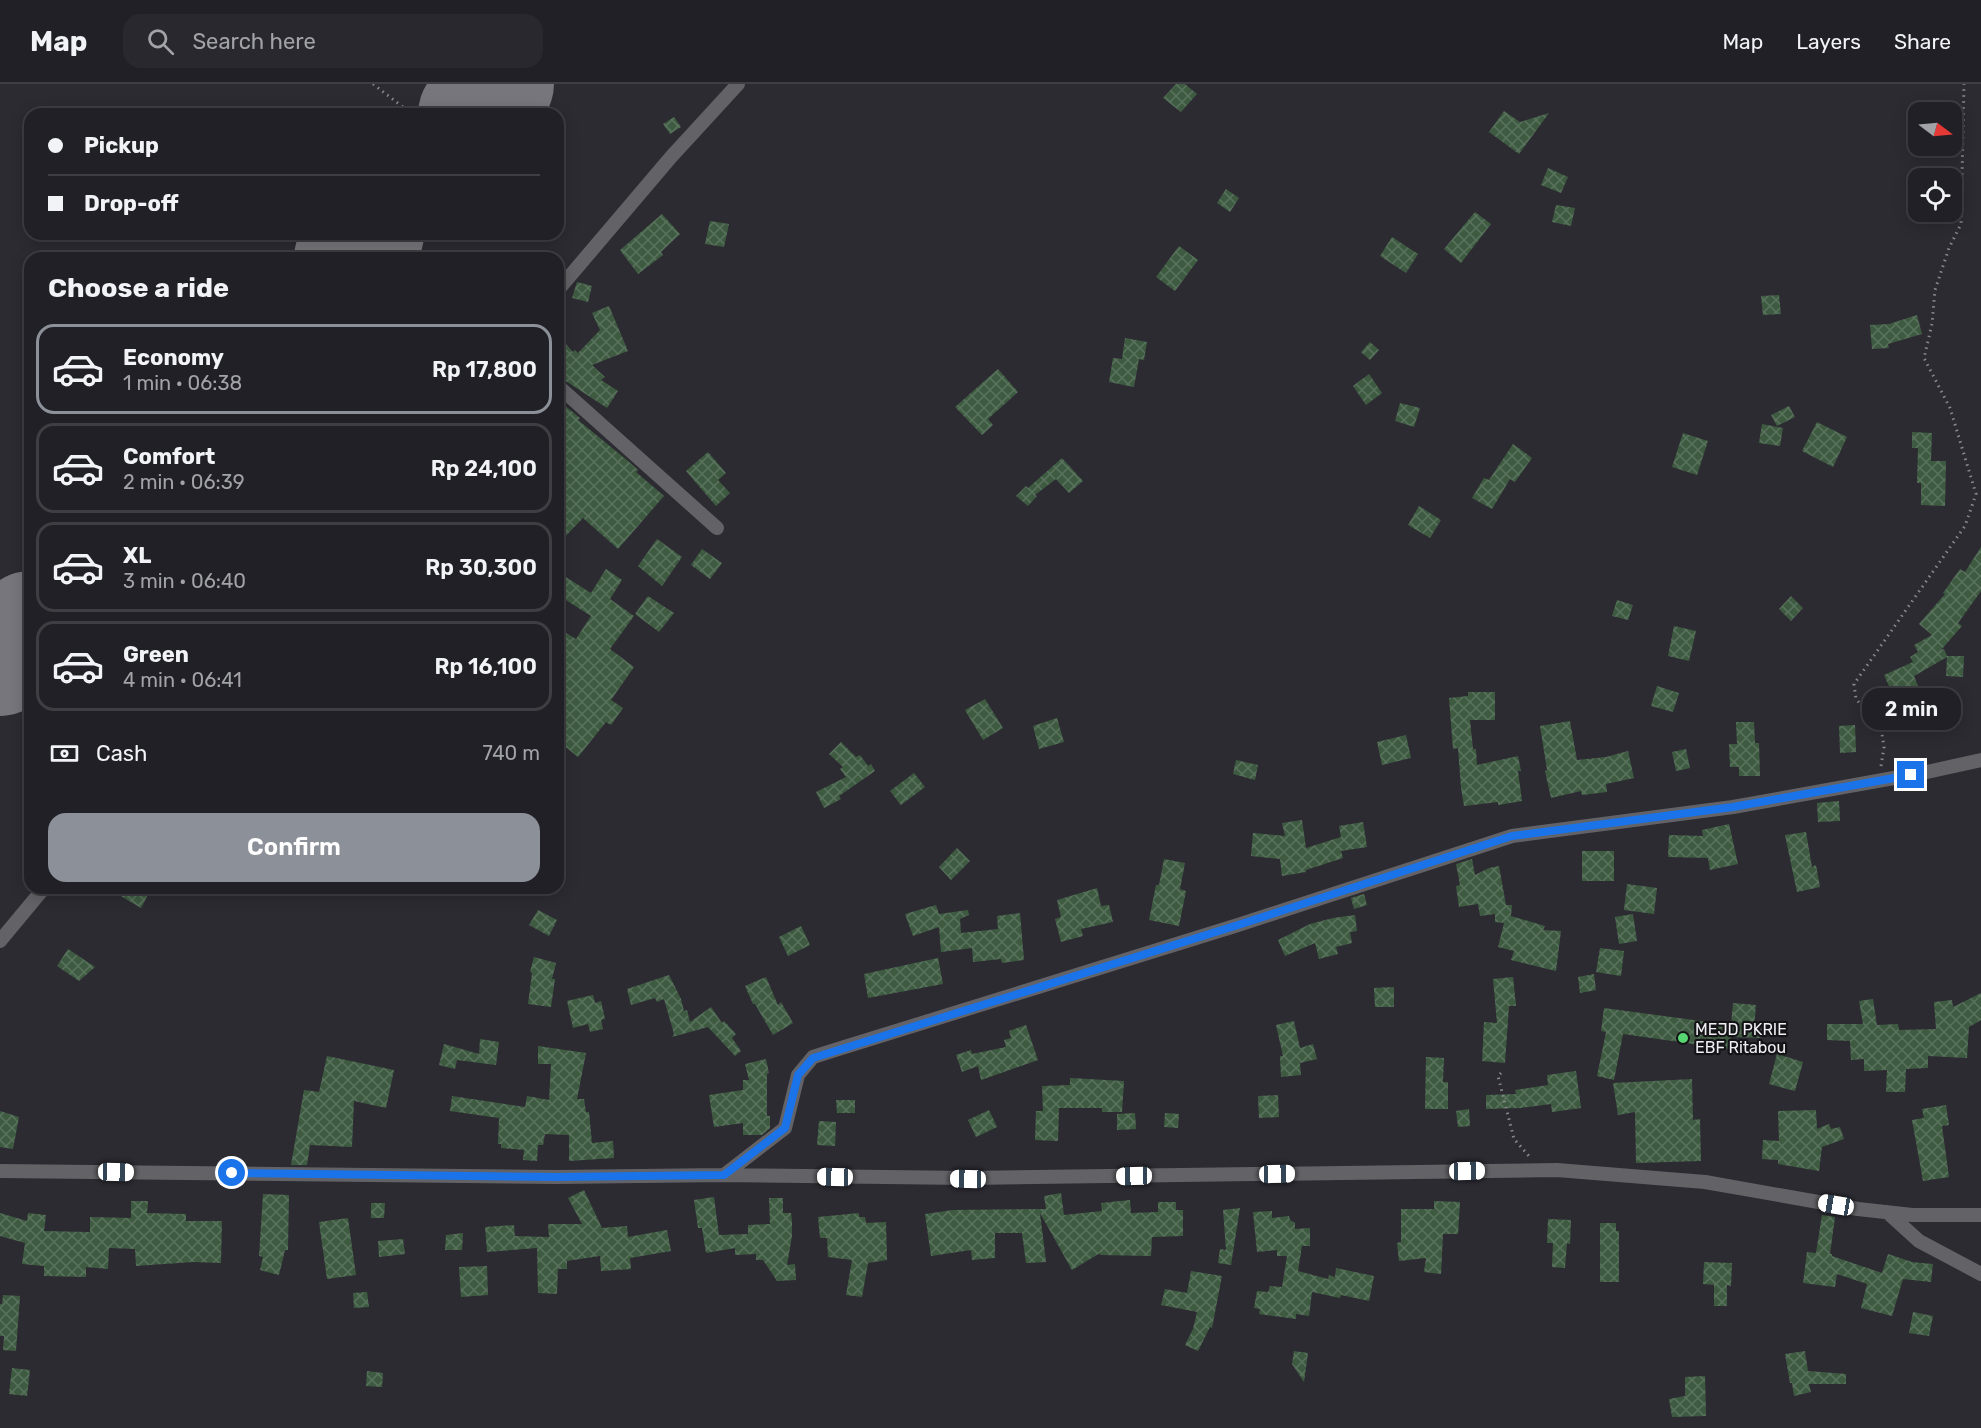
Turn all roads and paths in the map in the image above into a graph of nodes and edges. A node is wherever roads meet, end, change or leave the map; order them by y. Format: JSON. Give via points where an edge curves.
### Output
{"nodes":[{"id":1,"x":373,"y":84,"type":"edge"},
{"id":2,"x":738,"y":84,"type":"edge"},
{"id":3,"x":1964,"y":84,"type":"edge"},
{"id":4,"x":404,"y":108,"type":"edge"},
{"id":5,"x":564,"y":283,"type":"edge"},
{"id":6,"x":564,"y":391,"type":"edge"},
{"id":7,"x":717,"y":528,"type":"dead end"},
{"id":8,"x":1981,"y":760,"type":"edge"},
{"id":9,"x":1878,"y":781,"type":"junction"},
{"id":10,"x":39,"y":894,"type":"edge"},
{"id":11,"x":0,"y":941,"type":"edge"},
{"id":12,"x":1501,"y":1073,"type":"dead end"},
{"id":13,"x":1538,"y":1170,"type":"junction"},
{"id":14,"x":0,"y":1171,"type":"edge"},
{"id":15,"x":724,"y":1175,"type":"junction"},
{"id":16,"x":1887,"y":1212,"type":"junction"},
{"id":17,"x":1981,"y":1215,"type":"edge"},
{"id":18,"x":1981,"y":1274,"type":"edge"}],
"edges":[{"from":1,"to":4,"type":"path"},
{"from":2,"to":5,"type":"street"},
{"from":3,"to":9,"type":"path","via":[[1961,224],[1935,290],[1924,358],[1950,408],[1976,494],[1965,526],[1854,684],[1856,699],[1882,734],[1884,747]]},
{"from":6,"to":7,"type":"street"},
{"from":8,"to":9,"type":"street"},
{"from":9,"to":15,"type":"street","via":[[1733,807],[1512,836],[813,1058],[798,1075],[785,1128]]},
{"from":10,"to":11,"type":"street"},
{"from":12,"to":13,"type":"path","via":[[1498,1076],[1514,1139]]},
{"from":13,"to":15,"type":"street","via":[[968,1179]]},
{"from":13,"to":16,"type":"street","via":[[1705,1182]]},
{"from":14,"to":15,"type":"street"},
{"from":16,"to":17,"type":"street"},
{"from":16,"to":18,"type":"street","via":[[1919,1241]]}]}
